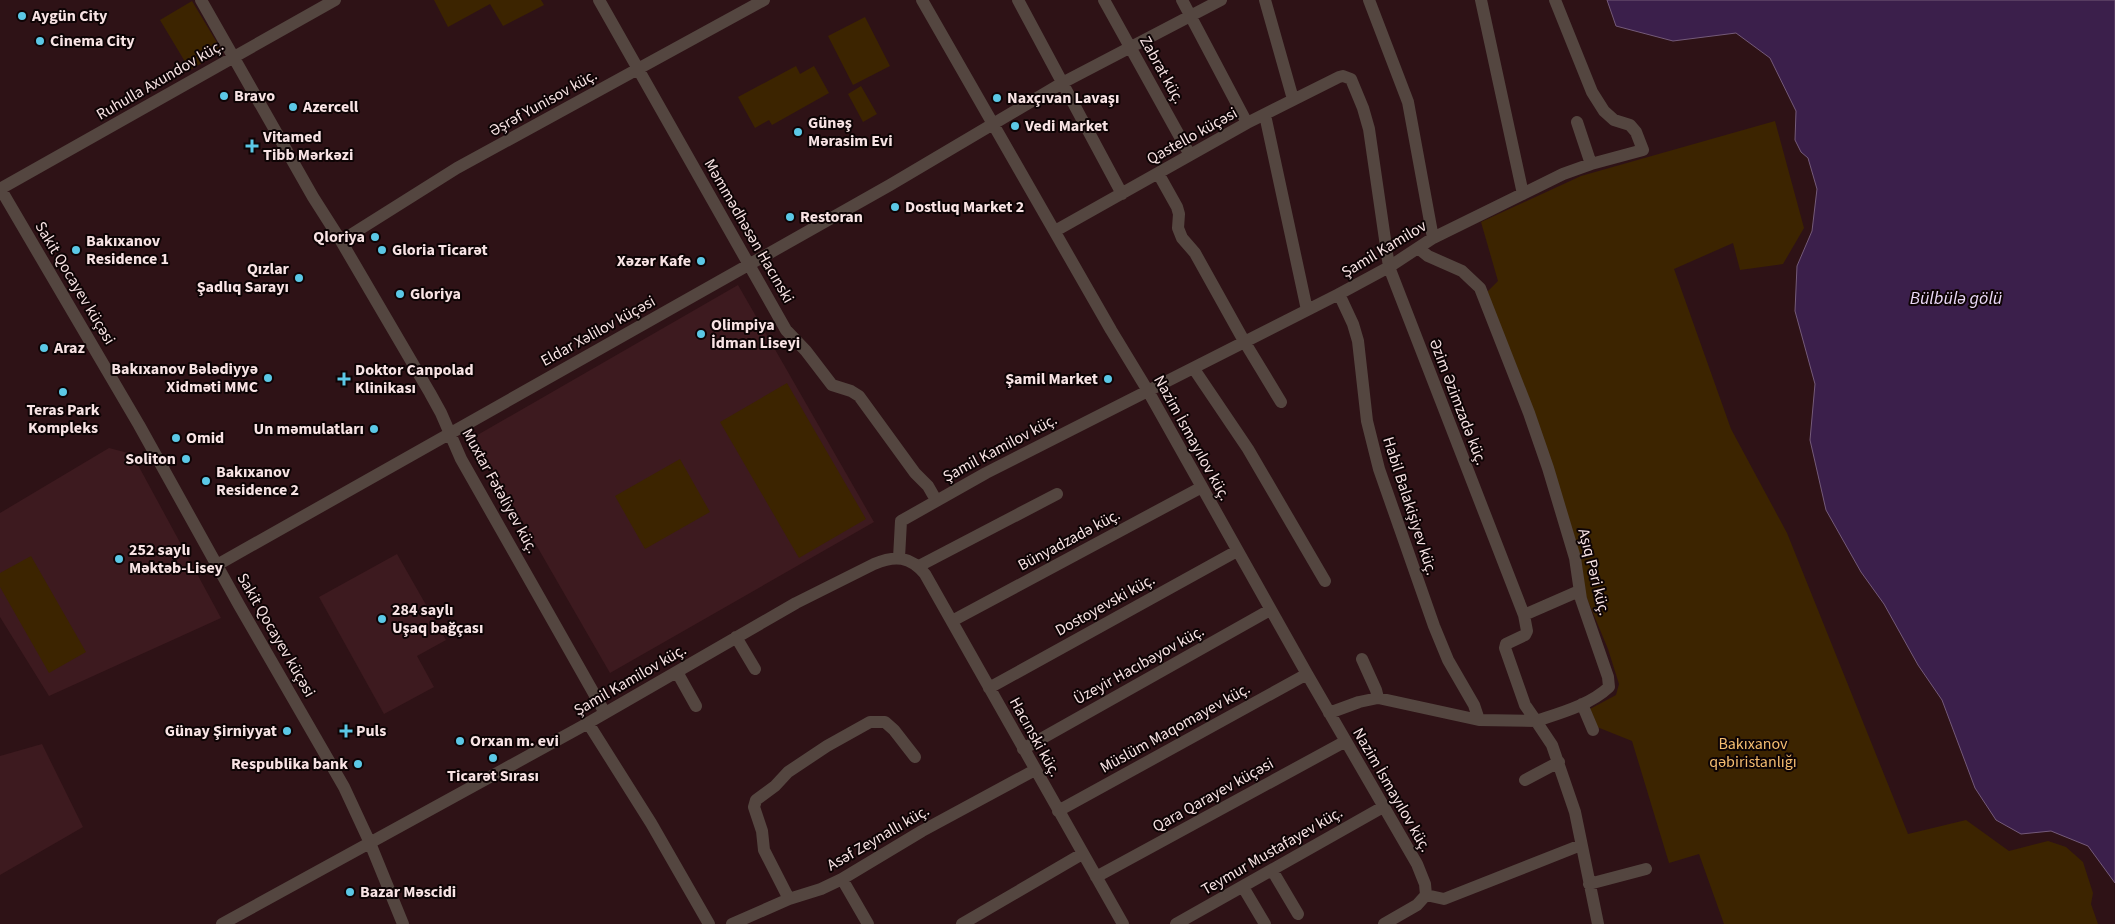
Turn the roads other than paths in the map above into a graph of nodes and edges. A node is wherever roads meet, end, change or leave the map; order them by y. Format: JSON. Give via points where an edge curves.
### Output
{"nodes":[{"id":1,"x":201,"y":0,"type":"edge"},
{"id":2,"x":335,"y":0,"type":"edge"},
{"id":3,"x":599,"y":0,"type":"edge"},
{"id":4,"x":764,"y":0,"type":"edge"},
{"id":5,"x":922,"y":0,"type":"edge"},
{"id":6,"x":1018,"y":0,"type":"edge"},
{"id":7,"x":1104,"y":0,"type":"edge"},
{"id":8,"x":1182,"y":0,"type":"edge"},
{"id":9,"x":1221,"y":0,"type":"edge"},
{"id":10,"x":1265,"y":0,"type":"edge"},
{"id":11,"x":1368,"y":0,"type":"edge"},
{"id":12,"x":1481,"y":0,"type":"edge"},
{"id":13,"x":1555,"y":0,"type":"edge"},
{"id":14,"x":1191,"y":16,"type":"junction"},
{"id":15,"x":1131,"y":46,"type":"junction"},
{"id":16,"x":233,"y":57,"type":"junction"},
{"id":17,"x":638,"y":69,"type":"junction"},
{"id":18,"x":1347,"y":76,"type":"joint"},
{"id":19,"x":1064,"y":82,"type":"junction"},
{"id":20,"x":1293,"y":99,"type":"junction"},
{"id":21,"x":1265,"y":115,"type":"junction"},
{"id":22,"x":1577,"y":122,"type":"dead end"},
{"id":23,"x":1248,"y":123,"type":"junction"},
{"id":24,"x":994,"y":125,"type":"junction"},
{"id":25,"x":1190,"y":156,"type":"junction"},
{"id":26,"x":1591,"y":164,"type":"junction"},
{"id":27,"x":1158,"y":174,"type":"junction"},
{"id":28,"x":0,"y":188,"type":"edge"},
{"id":29,"x":1122,"y":194,"type":"junction"},
{"id":30,"x":1523,"y":194,"type":"junction"},
{"id":31,"x":4,"y":205,"type":"edge"},
{"id":32,"x":1055,"y":231,"type":"junction"},
{"id":33,"x":1434,"y":238,"type":"junction"},
{"id":34,"x":341,"y":241,"type":"junction"},
{"id":35,"x":1418,"y":248,"type":"junction"},
{"id":36,"x":750,"y":264,"type":"junction"},
{"id":37,"x":1389,"y":267,"type":"junction"},
{"id":38,"x":1339,"y":294,"type":"junction"},
{"id":39,"x":1308,"y":310,"type":"junction"},
{"id":40,"x":1244,"y":341,"type":"junction"},
{"id":41,"x":1194,"y":369,"type":"junction"},
{"id":42,"x":1148,"y":390,"type":"junction"},
{"id":43,"x":1281,"y":402,"type":"dead end"},
{"id":44,"x":449,"y":434,"type":"junction"},
{"id":45,"x":1202,"y":487,"type":"junction"},
{"id":46,"x":1057,"y":494,"type":"dead end"},
{"id":47,"x":936,"y":500,"type":"junction"},
{"id":48,"x":1237,"y":551,"type":"junction"},
{"id":49,"x":899,"y":558,"type":"junction"},
{"id":50,"x":217,"y":565,"type":"junction"},
{"id":51,"x":919,"y":566,"type":"junction"},
{"id":52,"x":1325,"y":581,"type":"dead end"},
{"id":53,"x":1579,"y":591,"type":"junction"},
{"id":54,"x":1270,"y":610,"type":"junction"},
{"id":55,"x":1524,"y":615,"type":"junction"},
{"id":56,"x":952,"y":622,"type":"junction"},
{"id":57,"x":736,"y":637,"type":"junction"},
{"id":58,"x":1362,"y":659,"type":"dead end"},
{"id":59,"x":755,"y":669,"type":"dead end"},
{"id":60,"x":677,"y":672,"type":"junction"},
{"id":61,"x":1307,"y":674,"type":"junction"},
{"id":62,"x":989,"y":688,"type":"junction"},
{"id":63,"x":1378,"y":698,"type":"junction"},
{"id":64,"x":1582,"y":704,"type":"junction"},
{"id":65,"x":696,"y":706,"type":"dead end"},
{"id":66,"x":605,"y":712,"type":"junction"},
{"id":67,"x":1329,"y":713,"type":"junction"},
{"id":68,"x":1479,"y":720,"type":"junction"},
{"id":69,"x":1536,"y":720,"type":"junction"},
{"id":70,"x":588,"y":723,"type":"junction"},
{"id":71,"x":1593,"y":730,"type":"dead end"},
{"id":72,"x":1346,"y":741,"type":"junction"},
{"id":73,"x":1023,"y":749,"type":"junction"},
{"id":74,"x":915,"y":758,"type":"dead end"},
{"id":75,"x":1559,"y":762,"type":"junction"},
{"id":76,"x":1035,"y":770,"type":"junction"},
{"id":77,"x":1525,"y":780,"type":"dead end"},
{"id":78,"x":1383,"y":807,"type":"junction"},
{"id":79,"x":1058,"y":811,"type":"junction"},
{"id":80,"x":370,"y":843,"type":"junction"},
{"id":81,"x":1581,"y":845,"type":"junction"},
{"id":82,"x":1082,"y":854,"type":"junction"},
{"id":83,"x":1646,"y":869,"type":"dead end"},
{"id":84,"x":1272,"y":870,"type":"junction"},
{"id":85,"x":1096,"y":877,"type":"junction"},
{"id":86,"x":842,"y":879,"type":"junction"},
{"id":87,"x":1589,"y":884,"type":"junction"},
{"id":88,"x":1243,"y":887,"type":"junction"},
{"id":89,"x":1426,"y":894,"type":"junction"},
{"id":90,"x":789,"y":899,"type":"junction"},
{"id":91,"x":1298,"y":914,"type":"dead end"},
{"id":92,"x":222,"y":924,"type":"edge"},
{"id":93,"x":403,"y":924,"type":"edge"},
{"id":94,"x":709,"y":924,"type":"edge"},
{"id":95,"x":732,"y":924,"type":"edge"},
{"id":96,"x":868,"y":924,"type":"edge"},
{"id":97,"x":962,"y":924,"type":"edge"},
{"id":98,"x":1123,"y":924,"type":"edge"},
{"id":99,"x":1176,"y":924,"type":"edge"},
{"id":100,"x":1265,"y":924,"type":"edge"},
{"id":101,"x":1384,"y":924,"type":"edge"},
{"id":102,"x":1598,"y":924,"type":"edge"}],
"edges":[{"from":1,"to":16,"type":"street","name":"Muxtar Fətəliyev küç."},
{"from":2,"to":16,"type":"street","name":"Ruhulla Axundov küç."},
{"from":3,"to":17,"type":"street","name":"Məmmədhəsən Hacınski"},
{"from":4,"to":17,"type":"street","name":"Əşrəf Yunisov küç."},
{"from":5,"to":24,"type":"street","name":"Nazim İsmayılov küç."},
{"from":6,"to":19,"type":"street"},
{"from":7,"to":15,"type":"street","name":"Zabrat küç."},
{"from":8,"to":14,"type":"street"},
{"from":9,"to":14,"type":"street","name":"Eldar Xəlilov küçəsi"},
{"from":10,"to":20,"type":"street"},
{"from":11,"to":33,"type":"street","via":[[1408,102]]},
{"from":12,"to":30,"type":"street"},
{"from":13,"to":26,"type":"street","name":"Şamil Kamilov","via":[[1604,112],[1614,120],[1630,125],[1642,150]]},
{"from":14,"to":15,"type":"street","name":"Eldar Xəlilov küçəsi"},
{"from":14,"to":23,"type":"street"},
{"from":15,"to":19,"type":"street","name":"Eldar Xəlilov küçəsi"},
{"from":15,"to":25,"type":"street","name":"Zabrat küç."},
{"from":16,"to":28,"type":"street","name":"Ruhulla Axundov küç."},
{"from":16,"to":34,"type":"street","name":"Muxtar Fətəliyev küç."},
{"from":17,"to":34,"type":"street","name":"Əşrəf Yunisov küç.","via":[[458,168]]},
{"from":17,"to":36,"type":"street","name":"Məmmədhəsən Hacınski"},
{"from":18,"to":20,"type":"street","name":"Qastello küçəsi"},
{"from":18,"to":37,"type":"street","name":"Əzim Əzimzadə küç.","via":[[1351,79],[1369,129]]},
{"from":19,"to":24,"type":"street","name":"Eldar Xəlilov küçəsi"},
{"from":19,"to":29,"type":"street"},
{"from":20,"to":21,"type":"street","name":"Qastello küçəsi"},
{"from":21,"to":23,"type":"street","name":"Qastello küçəsi"},
{"from":21,"to":39,"type":"street"},
{"from":22,"to":26,"type":"street"},
{"from":23,"to":25,"type":"street","name":"Qastello küçəsi"},
{"from":24,"to":32,"type":"street","name":"Nazim İsmayılov küç."},
{"from":24,"to":36,"type":"street","name":"Eldar Xəlilov küçəsi"},
{"from":25,"to":27,"type":"street","name":"Qastello küçəsi"},
{"from":26,"to":30,"type":"street","name":"Şamil Kamilov"},
{"from":27,"to":29,"type":"street","name":"Qastello küçəsi"},
{"from":27,"to":40,"type":"street","via":[[1177,207],[1182,238],[1196,253]]},
{"from":28,"to":31,"type":"street","name":"Sakit Qocayev küçəsi"},
{"from":29,"to":32,"type":"street","name":"Qastello küçəsi"},
{"from":30,"to":33,"type":"street","name":"Şamil Kamilov"},
{"from":31,"to":50,"type":"street","name":"Sakit Qocayev küçəsi","via":[[140,425]]},
{"from":32,"to":42,"type":"street","name":"Nazim İsmayılov küç."},
{"from":33,"to":35,"type":"street","name":"Şamil Kamilov"},
{"from":34,"to":44,"type":"street","name":"Muxtar Fətəliyev küç.","via":[[434,399]]},
{"from":35,"to":37,"type":"street","name":"Şamil Kamilov"},
{"from":35,"to":53,"type":"street","name":"Aşıq Pəri küç.","via":[[1462,271],[1480,288],[1548,468],[1574,558]]},
{"from":36,"to":44,"type":"street","name":"Eldar Xəlilov küçəsi"},
{"from":36,"to":47,"type":"street","name":"Məmmədhəsən Hacınski","via":[[786,330],[832,385],[859,396]]},
{"from":37,"to":38,"type":"street","name":"Şamil Kamilov"},
{"from":37,"to":55,"type":"street","name":"Əzim Əzimzadə küç."},
{"from":38,"to":39,"type":"street","name":"Şamil Kamilov"},
{"from":38,"to":68,"type":"street","name":"Habil Balakişiyev küç.","via":[[1358,341],[1366,421],[1379,469],[1434,626]]},
{"from":39,"to":40,"type":"street","name":"Şamil Kamilov"},
{"from":40,"to":41,"type":"street","name":"Şamil Kamilov"},
{"from":40,"to":43,"type":"street"},
{"from":41,"to":42,"type":"street","name":"Şamil Kamilov"},
{"from":41,"to":52,"type":"street","via":[[1248,449]]},
{"from":42,"to":45,"type":"street","name":"Nazim İsmayılov küç."},
{"from":42,"to":47,"type":"street","name":"Şamil Kamilov küç."},
{"from":44,"to":50,"type":"street","name":"Eldar Xəlilov küçəsi"},
{"from":44,"to":66,"type":"street","name":"Muxtar Fətəliyev küç."},
{"from":45,"to":48,"type":"street","name":"Nazim İsmayılov küç."},
{"from":45,"to":56,"type":"street","name":"Bünyadzadə küç."},
{"from":46,"to":51,"type":"street"},
{"from":47,"to":49,"type":"street","name":"Şamil Kamilov küç.","via":[[901,521]]},
{"from":48,"to":54,"type":"street","name":"Nazim İsmayılov küç."},
{"from":48,"to":62,"type":"street","name":"Dostoyevski küç."},
{"from":49,"to":51,"type":"street"},
{"from":49,"to":57,"type":"street","name":"Şamil Kamilov küç.","via":[[886,559],[850,575]]},
{"from":50,"to":80,"type":"street","name":"Sakit Qocayev küçəsi","via":[[344,787]]},
{"from":51,"to":56,"type":"street","name":"Hacınski küç."},
{"from":53,"to":55,"type":"street"},
{"from":53,"to":64,"type":"street","name":"Aşıq Pəri küç.","via":[[1609,683],[1603,692]]},
{"from":54,"to":61,"type":"street","name":"Nazim İsmayılov küç."},
{"from":54,"to":73,"type":"street","name":"Üzeyir Hacıbəyov küç."},
{"from":55,"to":69,"type":"street","name":"Əzim Əzimzadə küç.","via":[[1525,635],[1508,642],[1505,648],[1525,705]]},
{"from":56,"to":62,"type":"street","name":"Hacınski küç."},
{"from":57,"to":59,"type":"street"},
{"from":57,"to":60,"type":"street","name":"Şamil Kamilov küç."},
{"from":58,"to":63,"type":"street"},
{"from":60,"to":65,"type":"street"},
{"from":60,"to":66,"type":"street","name":"Şamil Kamilov küç."},
{"from":61,"to":67,"type":"street","name":"Nazim İsmayılov küç."},
{"from":61,"to":79,"type":"street","name":"Müslüm Maqomayev küç."},
{"from":62,"to":73,"type":"street","name":"Hacınski küç."},
{"from":63,"to":67,"type":"street"},
{"from":63,"to":68,"type":"street","name":"Aşıq Pəri küç."},
{"from":64,"to":69,"type":"street","name":"Aşıq Pəri küç."},
{"from":64,"to":71,"type":"street"},
{"from":66,"to":70,"type":"street","name":"Şamil Kamilov küç."},
{"from":67,"to":72,"type":"street","name":"Nazim İsmayılov küç."},
{"from":68,"to":69,"type":"street","name":"Aşıq Pəri küç."},
{"from":69,"to":75,"type":"street"},
{"from":70,"to":80,"type":"street","name":"Şamil Kamilov küç."},
{"from":70,"to":94,"type":"street"},
{"from":72,"to":78,"type":"street","name":"Nazim İsmayılov küç."},
{"from":72,"to":85,"type":"street","name":"Qara Qarayev küçəsi"},
{"from":73,"to":76,"type":"street","name":"Hacınski küç."},
{"from":74,"to":90,"type":"street","via":[[885,722],[870,722],[788,772],[756,800],[754,807],[764,850]]},
{"from":75,"to":77,"type":"street"},
{"from":75,"to":81,"type":"street","via":[[1575,812]]},
{"from":76,"to":79,"type":"street","name":"Hacınski küç."},
{"from":76,"to":86,"type":"street","name":"Asəf Zeynallı küç."},
{"from":78,"to":84,"type":"street","name":"Teymur Mustafayev küç."},
{"from":78,"to":89,"type":"street","name":"Nazim İsmayılov küç.","via":[[1417,864]]},
{"from":79,"to":82,"type":"street","name":"Hacınski küç."},
{"from":80,"to":92,"type":"street","name":"Şamil Kamilov küç."},
{"from":80,"to":93,"type":"street","name":"Sakit Qocayev küçəsi"},
{"from":81,"to":87,"type":"street"},
{"from":81,"to":89,"type":"street","via":[[1444,899]]},
{"from":82,"to":85,"type":"street","name":"Hacınski küç."},
{"from":82,"to":97,"type":"street"},
{"from":83,"to":87,"type":"street"},
{"from":84,"to":88,"type":"street","name":"Teymur Mustafayev küç."},
{"from":84,"to":91,"type":"street"},
{"from":85,"to":98,"type":"street","name":"Hacınski küç."},
{"from":86,"to":90,"type":"street","name":"Asəf Zeynallı küç."},
{"from":86,"to":96,"type":"street"},
{"from":87,"to":102,"type":"street"},
{"from":88,"to":99,"type":"street","name":"Teymur Mustafayev küç."},
{"from":88,"to":100,"type":"street"},
{"from":89,"to":101,"type":"street","via":[[1417,905]]},
{"from":90,"to":95,"type":"street","name":"Asəf Zeynallı küç."}]}
